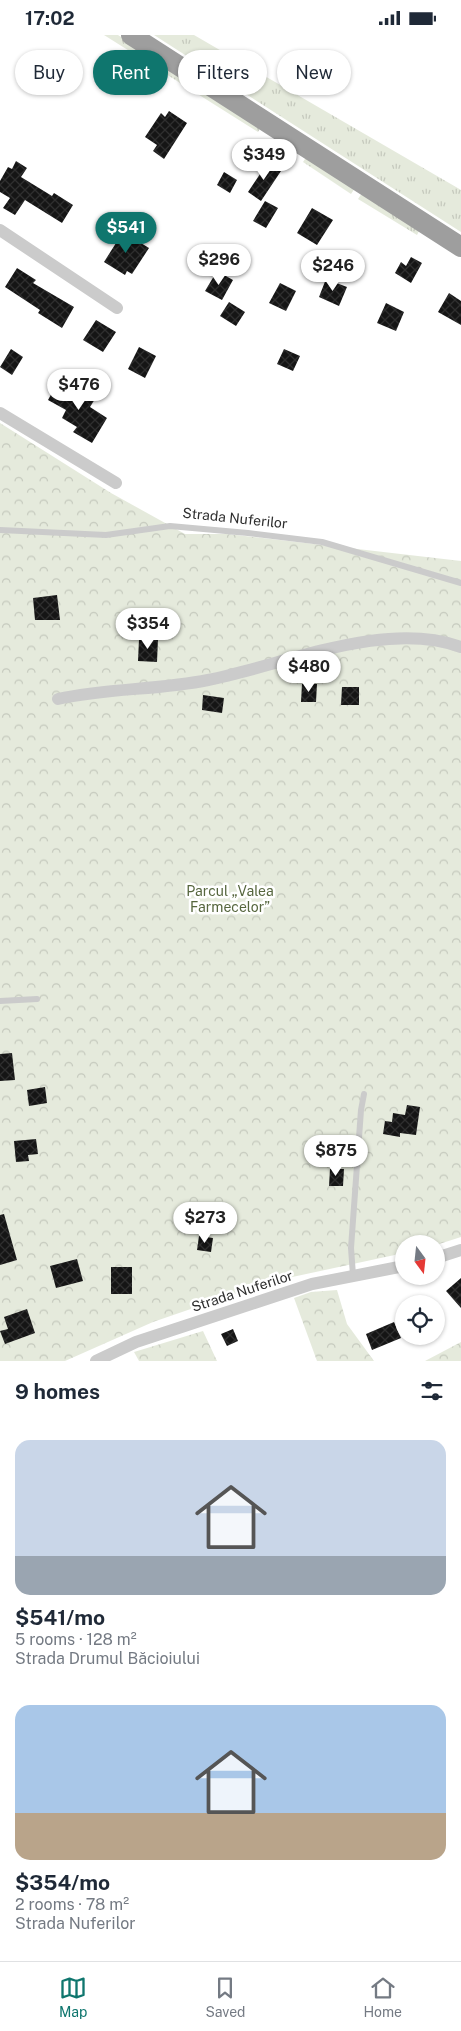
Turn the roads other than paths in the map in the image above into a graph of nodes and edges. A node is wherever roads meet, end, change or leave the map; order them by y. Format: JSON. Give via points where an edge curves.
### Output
{"nodes":[{"id":1,"x":131,"y":35,"type":"edge"},
{"id":2,"x":0,"y":230,"type":"edge"},
{"id":3,"x":461,"y":247,"type":"edge"},
{"id":4,"x":117,"y":308,"type":"dead end"},
{"id":5,"x":0,"y":413,"type":"edge"},
{"id":6,"x":116,"y":483,"type":"dead end"},
{"id":7,"x":0,"y":530,"type":"edge"},
{"id":8,"x":461,"y":583,"type":"edge"},
{"id":9,"x":461,"y":647,"type":"edge"},
{"id":10,"x":58,"y":699,"type":"dead end"},
{"id":11,"x":37,"y":999,"type":"dead end"},
{"id":12,"x":0,"y":1001,"type":"edge"},
{"id":13,"x":364,"y":1094,"type":"dead end"},
{"id":14,"x":461,"y":1249,"type":"edge"},
{"id":15,"x":445,"y":1255,"type":"edge"},
{"id":16,"x":395,"y":1268,"type":"edge"},
{"id":17,"x":353,"y":1275,"type":"junction"},
{"id":18,"x":96,"y":1361,"type":"edge"}],
"edges":[{"from":1,"to":3,"type":"highway"},
{"from":2,"to":4,"type":"street"},
{"from":5,"to":6,"type":"street"},
{"from":7,"to":8,"type":"lane","name":"Strada Nuferilor","via":[[106,535],[170,526],[248,533],[322,542]]},
{"from":9,"to":10,"type":"street","via":[[425,638],[387,640],[350,645],[208,680],[84,693]]},
{"from":11,"to":12,"type":"lane"},
{"from":13,"to":17,"type":"lane","via":[[351,1248]]},
{"from":14,"to":15,"type":"street"},
{"from":16,"to":17,"type":"street","name":"Strada Nuferilor"},
{"from":17,"to":18,"type":"street","name":"Strada Nuferilor","via":[[242,1306],[136,1342]]}]}
